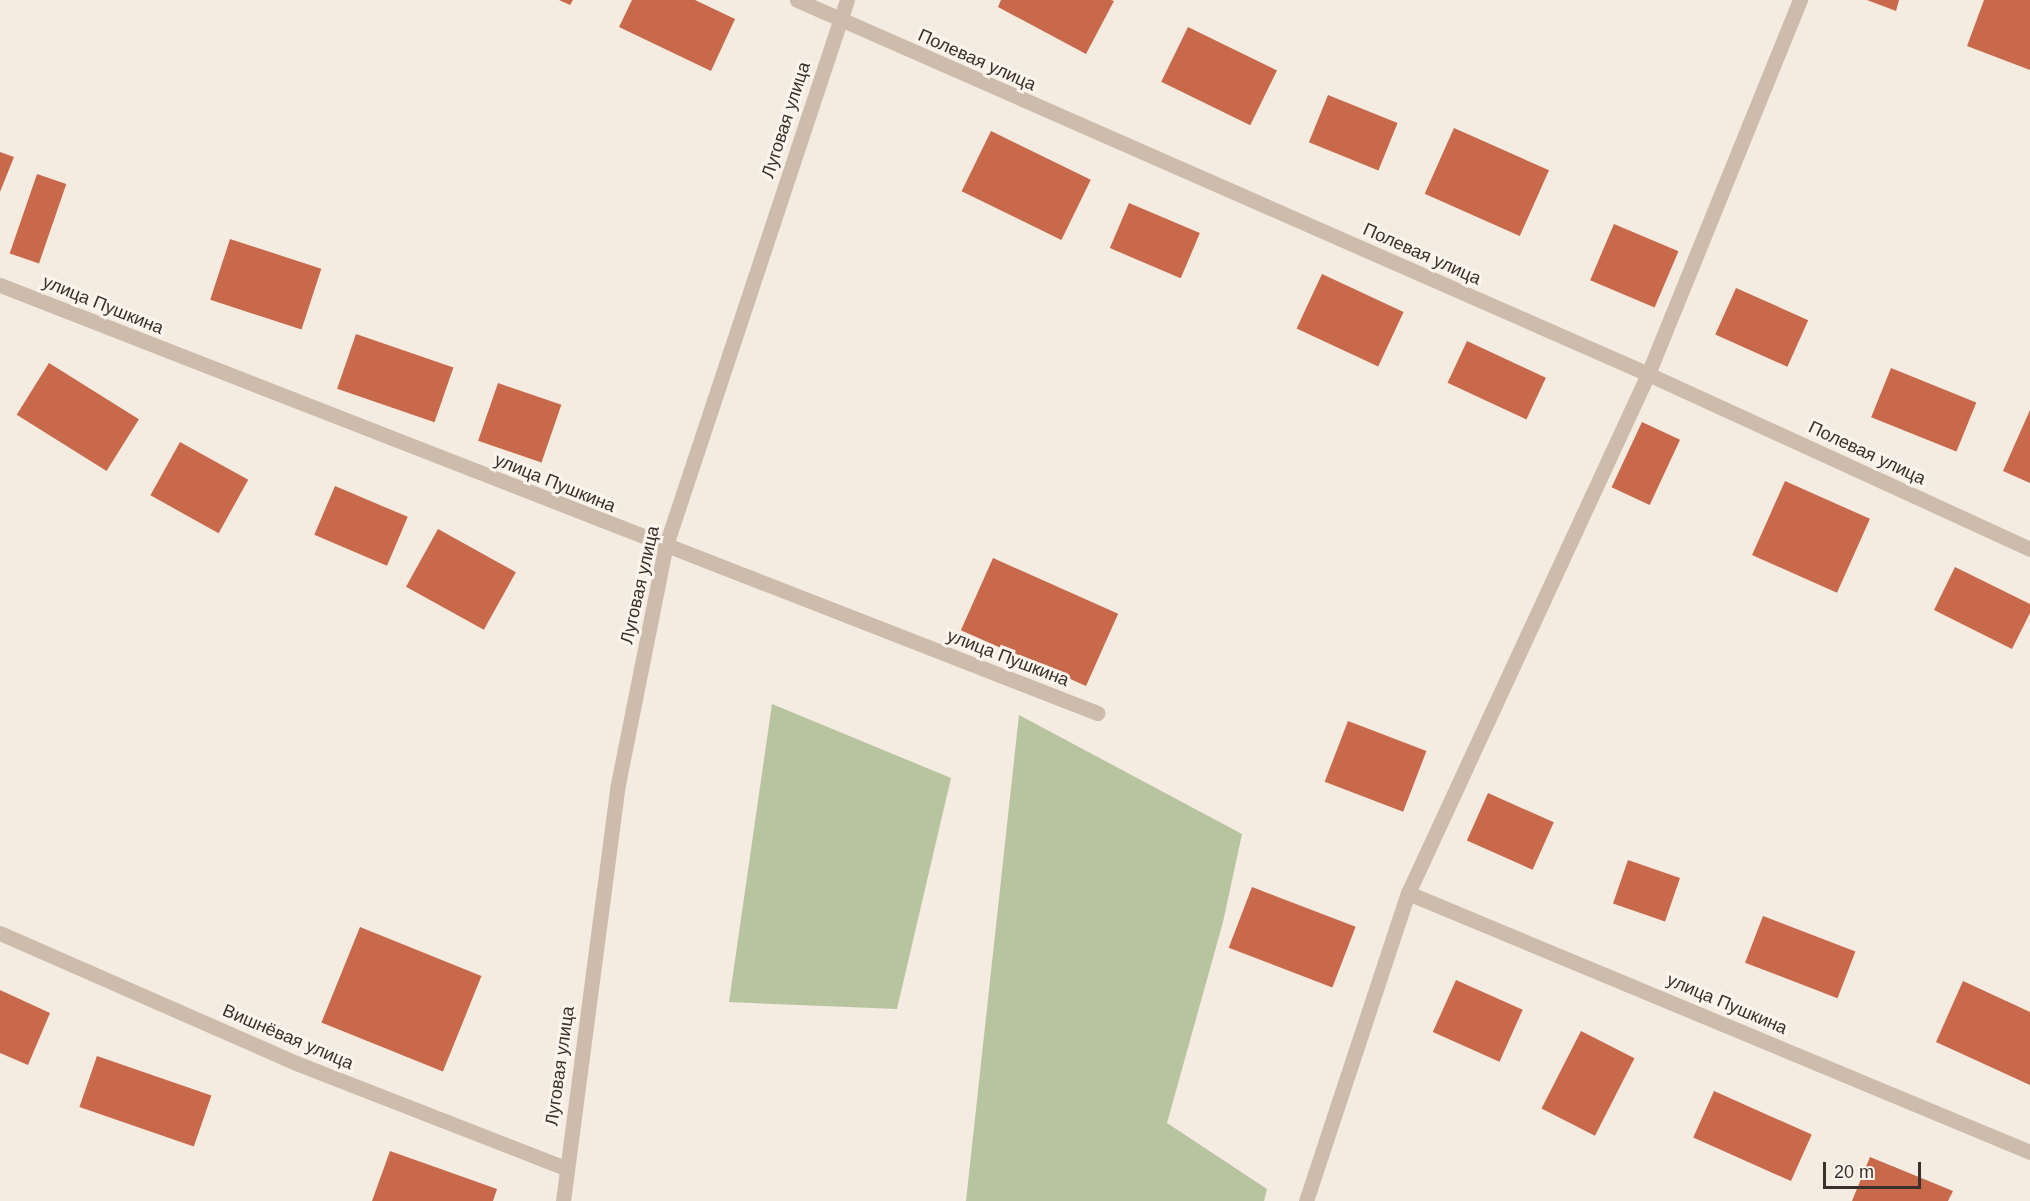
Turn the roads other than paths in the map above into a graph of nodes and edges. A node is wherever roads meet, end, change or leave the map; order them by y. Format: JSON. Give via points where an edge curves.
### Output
{"nodes":[{"id":1,"x":797,"y":0,"type":"edge"},
{"id":2,"x":847,"y":0,"type":"edge"},
{"id":3,"x":1800,"y":0,"type":"edge"},
{"id":4,"x":840,"y":22,"type":"junction"},
{"id":5,"x":0,"y":285,"type":"edge"},
{"id":6,"x":1648,"y":374,"type":"junction"},
{"id":7,"x":665,"y":548,"type":"junction"},
{"id":8,"x":2030,"y":549,"type":"edge"},
{"id":9,"x":1097,"y":713,"type":"dead end"},
{"id":10,"x":1408,"y":892,"type":"junction"},
{"id":11,"x":0,"y":933,"type":"edge"},
{"id":12,"x":2030,"y":1152,"type":"edge"},
{"id":13,"x":565,"y":1168,"type":"junction"},
{"id":14,"x":563,"y":1201,"type":"edge"},
{"id":15,"x":1306,"y":1201,"type":"edge"}],
"edges":[{"from":1,"to":4,"type":"street","name":"Полевая улица"},
{"from":2,"to":4,"type":"street","name":"Луговая улица"},
{"from":3,"to":6,"type":"street"},
{"from":4,"to":6,"type":"street","name":"Полевая улица"},
{"from":4,"to":7,"type":"street","name":"Луговая улица"},
{"from":5,"to":7,"type":"street","name":"улица Пушкина"},
{"from":6,"to":8,"type":"street","name":"Полевая улица"},
{"from":6,"to":10,"type":"street"},
{"from":7,"to":9,"type":"street","name":"улица Пушкина"},
{"from":7,"to":13,"type":"street","name":"Луговая улица","via":[[617,789]]},
{"from":10,"to":12,"type":"street","name":"улица Пушкина"},
{"from":10,"to":15,"type":"street"},
{"from":11,"to":13,"type":"street","name":"Вишнёвая улица","via":[[296,1063]]},
{"from":13,"to":14,"type":"street","name":"Луговая улица"}]}
